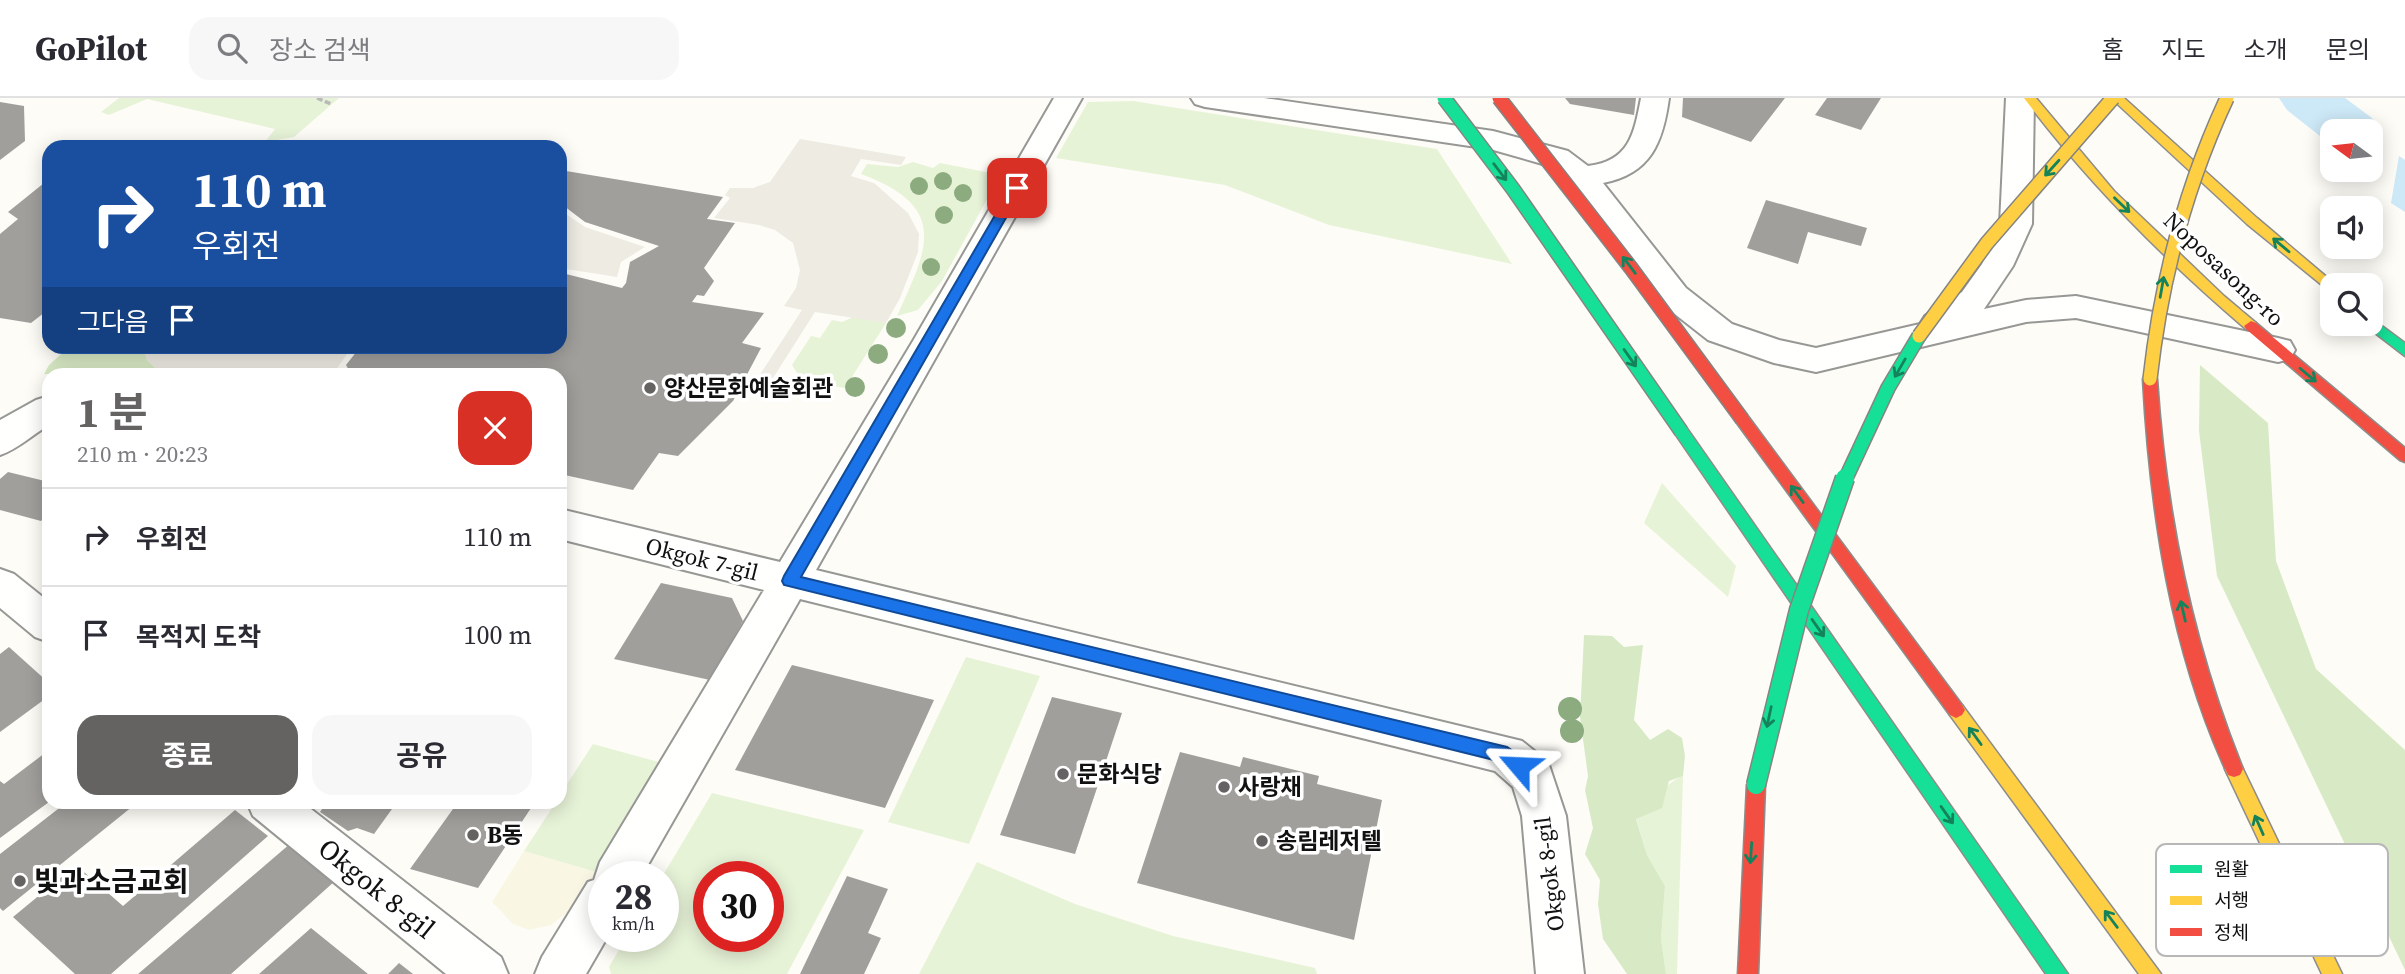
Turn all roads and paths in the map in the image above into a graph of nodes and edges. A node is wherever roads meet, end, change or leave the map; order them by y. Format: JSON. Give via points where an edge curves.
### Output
{"nodes":[{"id":1,"x":317,"y":98,"type":"edge"},
{"id":2,"x":1068,"y":98,"type":"edge"},
{"id":3,"x":1205,"y":98,"type":"edge"},
{"id":4,"x":1444,"y":98,"type":"edge"},
{"id":5,"x":1499,"y":98,"type":"edge"},
{"id":6,"x":1655,"y":98,"type":"edge"},
{"id":7,"x":2020,"y":98,"type":"edge"},
{"id":8,"x":2030,"y":98,"type":"edge"},
{"id":9,"x":2115,"y":98,"type":"edge"},
{"id":10,"x":2227,"y":98,"type":"edge"},
{"id":11,"x":331,"y":104,"type":"dead end"},
{"id":12,"x":1582,"y":176,"type":"junction"},
{"id":13,"x":2320,"y":279,"type":"edge"},
{"id":14,"x":2383,"y":333,"type":"edge"},
{"id":15,"x":1918,"y":336,"type":"junction"},
{"id":16,"x":2278,"y":349,"type":"junction"},
{"id":17,"x":2405,"y":352,"type":"edge"},
{"id":18,"x":42,"y":413,"type":"edge"},
{"id":19,"x":0,"y":440,"type":"edge"},
{"id":20,"x":2405,"y":456,"type":"edge"},
{"id":21,"x":567,"y":526,"type":"edge"},
{"id":22,"x":790,"y":581,"type":"junction"},
{"id":23,"x":0,"y":585,"type":"edge"},
{"id":24,"x":42,"y":619,"type":"edge"},
{"id":25,"x":1532,"y":776,"type":"joint"},
{"id":26,"x":279,"y":809,"type":"edge"},
{"id":27,"x":2268,"y":844,"type":"edge"},
{"id":28,"x":625,"y":861,"type":"edge"},
{"id":29,"x":588,"y":925,"type":"edge"},
{"id":30,"x":2323,"y":956,"type":"edge"},
{"id":31,"x":484,"y":974,"type":"edge"},
{"id":32,"x":559,"y":974,"type":"edge"},
{"id":33,"x":1560,"y":974,"type":"edge"},
{"id":34,"x":1748,"y":974,"type":"edge"},
{"id":35,"x":2058,"y":974,"type":"edge"},
{"id":36,"x":2151,"y":974,"type":"edge"},
{"id":37,"x":2332,"y":974,"type":"edge"}],
"edges":[{"from":1,"to":11,"type":"path"},
{"from":2,"to":22,"type":"street"},
{"from":3,"to":12,"type":"street","via":[[1493,141],[1557,158]]},
{"from":4,"to":35,"type":"main road","one_way":true,"bridge":true,"via":[[1513,189]]},
{"from":36,"to":5,"type":"main road","one_way":true,"bridge":true,"via":[[1631,268]]},
{"from":6,"to":12,"type":"street","via":[[1649,135],[1635,155],[1616,170]]},
{"from":7,"to":15,"type":"street","via":[[2016,224],[1997,266],[1974,300]]},
{"from":8,"to":16,"type":"main road","name":"Noposasong-ro","one_way":true,"via":[[2110,194]]},
{"from":13,"to":9,"type":"main road","one_way":true},
{"from":9,"to":34,"type":"main road","one_way":true,"bridge":true,"via":[[1949,290],[1874,417],[1801,597],[1776,690],[1756,785]]},
{"from":27,"to":10,"type":"main road","one_way":true,"bridge":true,"via":[[2224,745],[2184,617],[2163,523],[2150,419],[2150,379],[2163,280],[2184,194]]},
{"from":12,"to":15,"type":"street","via":[[1674,296],[1720,332],[1816,360]]},
{"from":14,"to":17,"type":"main road"},
{"from":15,"to":16,"type":"street","via":[[2025,310],[2076,307]]},
{"from":16,"to":20,"type":"main road","name":"Noposasong-ro","one_way":true},
{"from":18,"to":19,"type":"street"},
{"from":21,"to":22,"type":"street","name":"Okgok 7-gil"},
{"from":22,"to":25,"type":"street","name":"Okgok 7-gil","via":[[1507,755]]},
{"from":22,"to":28,"type":"street"},
{"from":23,"to":24,"type":"street"},
{"from":25,"to":33,"type":"street","name":"Okgok 8-gil","via":[[1544,816]]},
{"from":26,"to":31,"type":"street","name":"Okgok 8-gil"},
{"from":29,"to":32,"type":"street"},
{"from":37,"to":30,"type":"main road","one_way":true,"bridge":true}]}
